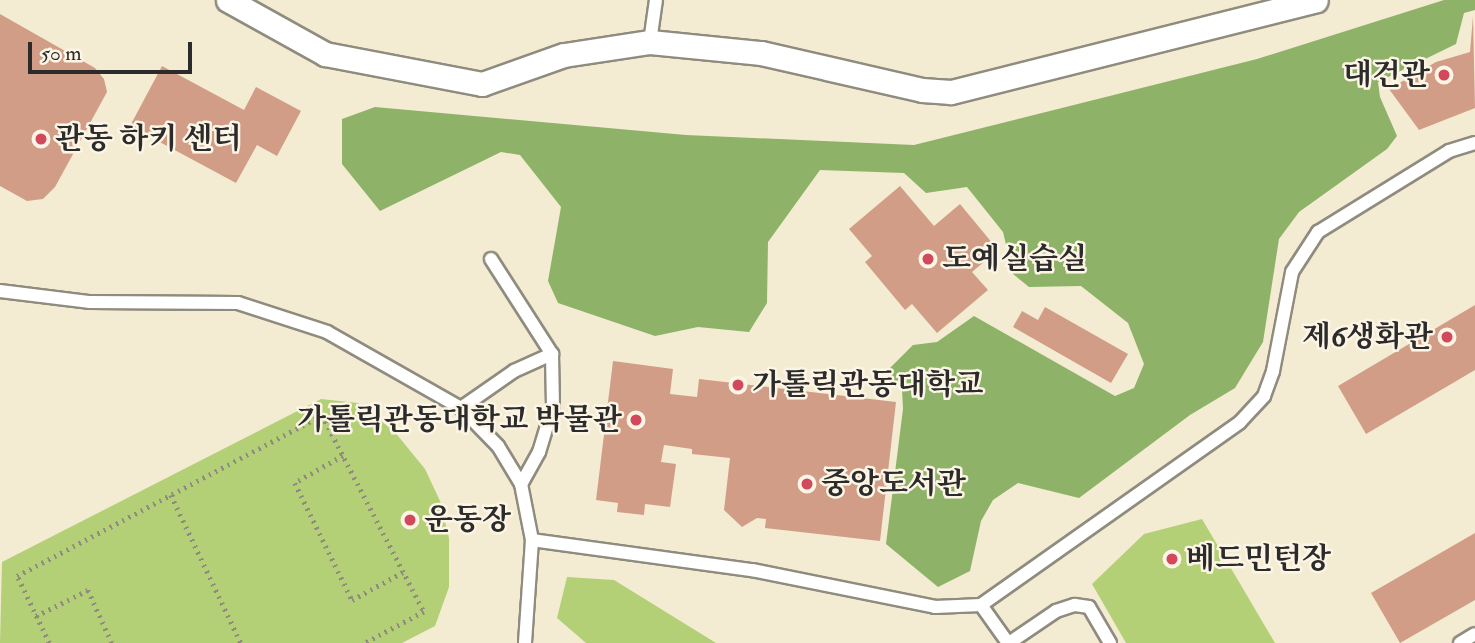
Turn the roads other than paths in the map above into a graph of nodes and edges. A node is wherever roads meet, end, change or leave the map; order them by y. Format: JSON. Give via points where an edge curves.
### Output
{"nodes":[{"id":1,"x":228,"y":0,"type":"edge"},
{"id":2,"x":656,"y":0,"type":"edge"},
{"id":3,"x":1316,"y":0,"type":"edge"},
{"id":4,"x":650,"y":42,"type":"junction"},
{"id":5,"x":1475,"y":144,"type":"edge"},
{"id":6,"x":491,"y":259,"type":"dead end"},
{"id":7,"x":0,"y":291,"type":"edge"},
{"id":8,"x":552,"y":354,"type":"junction"},
{"id":9,"x":461,"y":408,"type":"junction"},
{"id":10,"x":521,"y":484,"type":"junction"},
{"id":11,"x":532,"y":540,"type":"junction"},
{"id":12,"x":981,"y":605,"type":"junction"},
{"id":13,"x":1475,"y":634,"type":"edge"},
{"id":14,"x":525,"y":643,"type":"edge"},
{"id":15,"x":1008,"y":643,"type":"edge"},
{"id":16,"x":1110,"y":643,"type":"edge"},
{"id":17,"x":1460,"y":643,"type":"edge"}],
"edges":[{"from":1,"to":4,"type":"street","via":[[325,54],[482,85],[564,55]]},
{"from":2,"to":4,"type":"lane"},
{"from":3,"to":4,"type":"street","via":[[951,92],[922,90],[761,52]]},
{"from":5,"to":12,"type":"lane","via":[[1449,151],[1318,232],[1292,272],[1264,396],[1240,422]]},
{"from":6,"to":8,"type":"lane"},
{"from":7,"to":9,"type":"lane","via":[[90,302],[238,303],[327,332]]},
{"from":8,"to":9,"type":"lane","via":[[514,371]]},
{"from":8,"to":10,"type":"lane","via":[[553,406],[539,452]]},
{"from":9,"to":10,"type":"lane","via":[[498,446]]},
{"from":10,"to":11,"type":"lane"},
{"from":11,"to":12,"type":"lane","via":[[752,570],[935,607]]},
{"from":11,"to":14,"type":"lane"},
{"from":12,"to":15,"type":"lane"},
{"from":13,"to":17,"type":"lane"},
{"from":15,"to":16,"type":"lane","via":[[1056,611],[1075,605],[1089,607]]}]}
